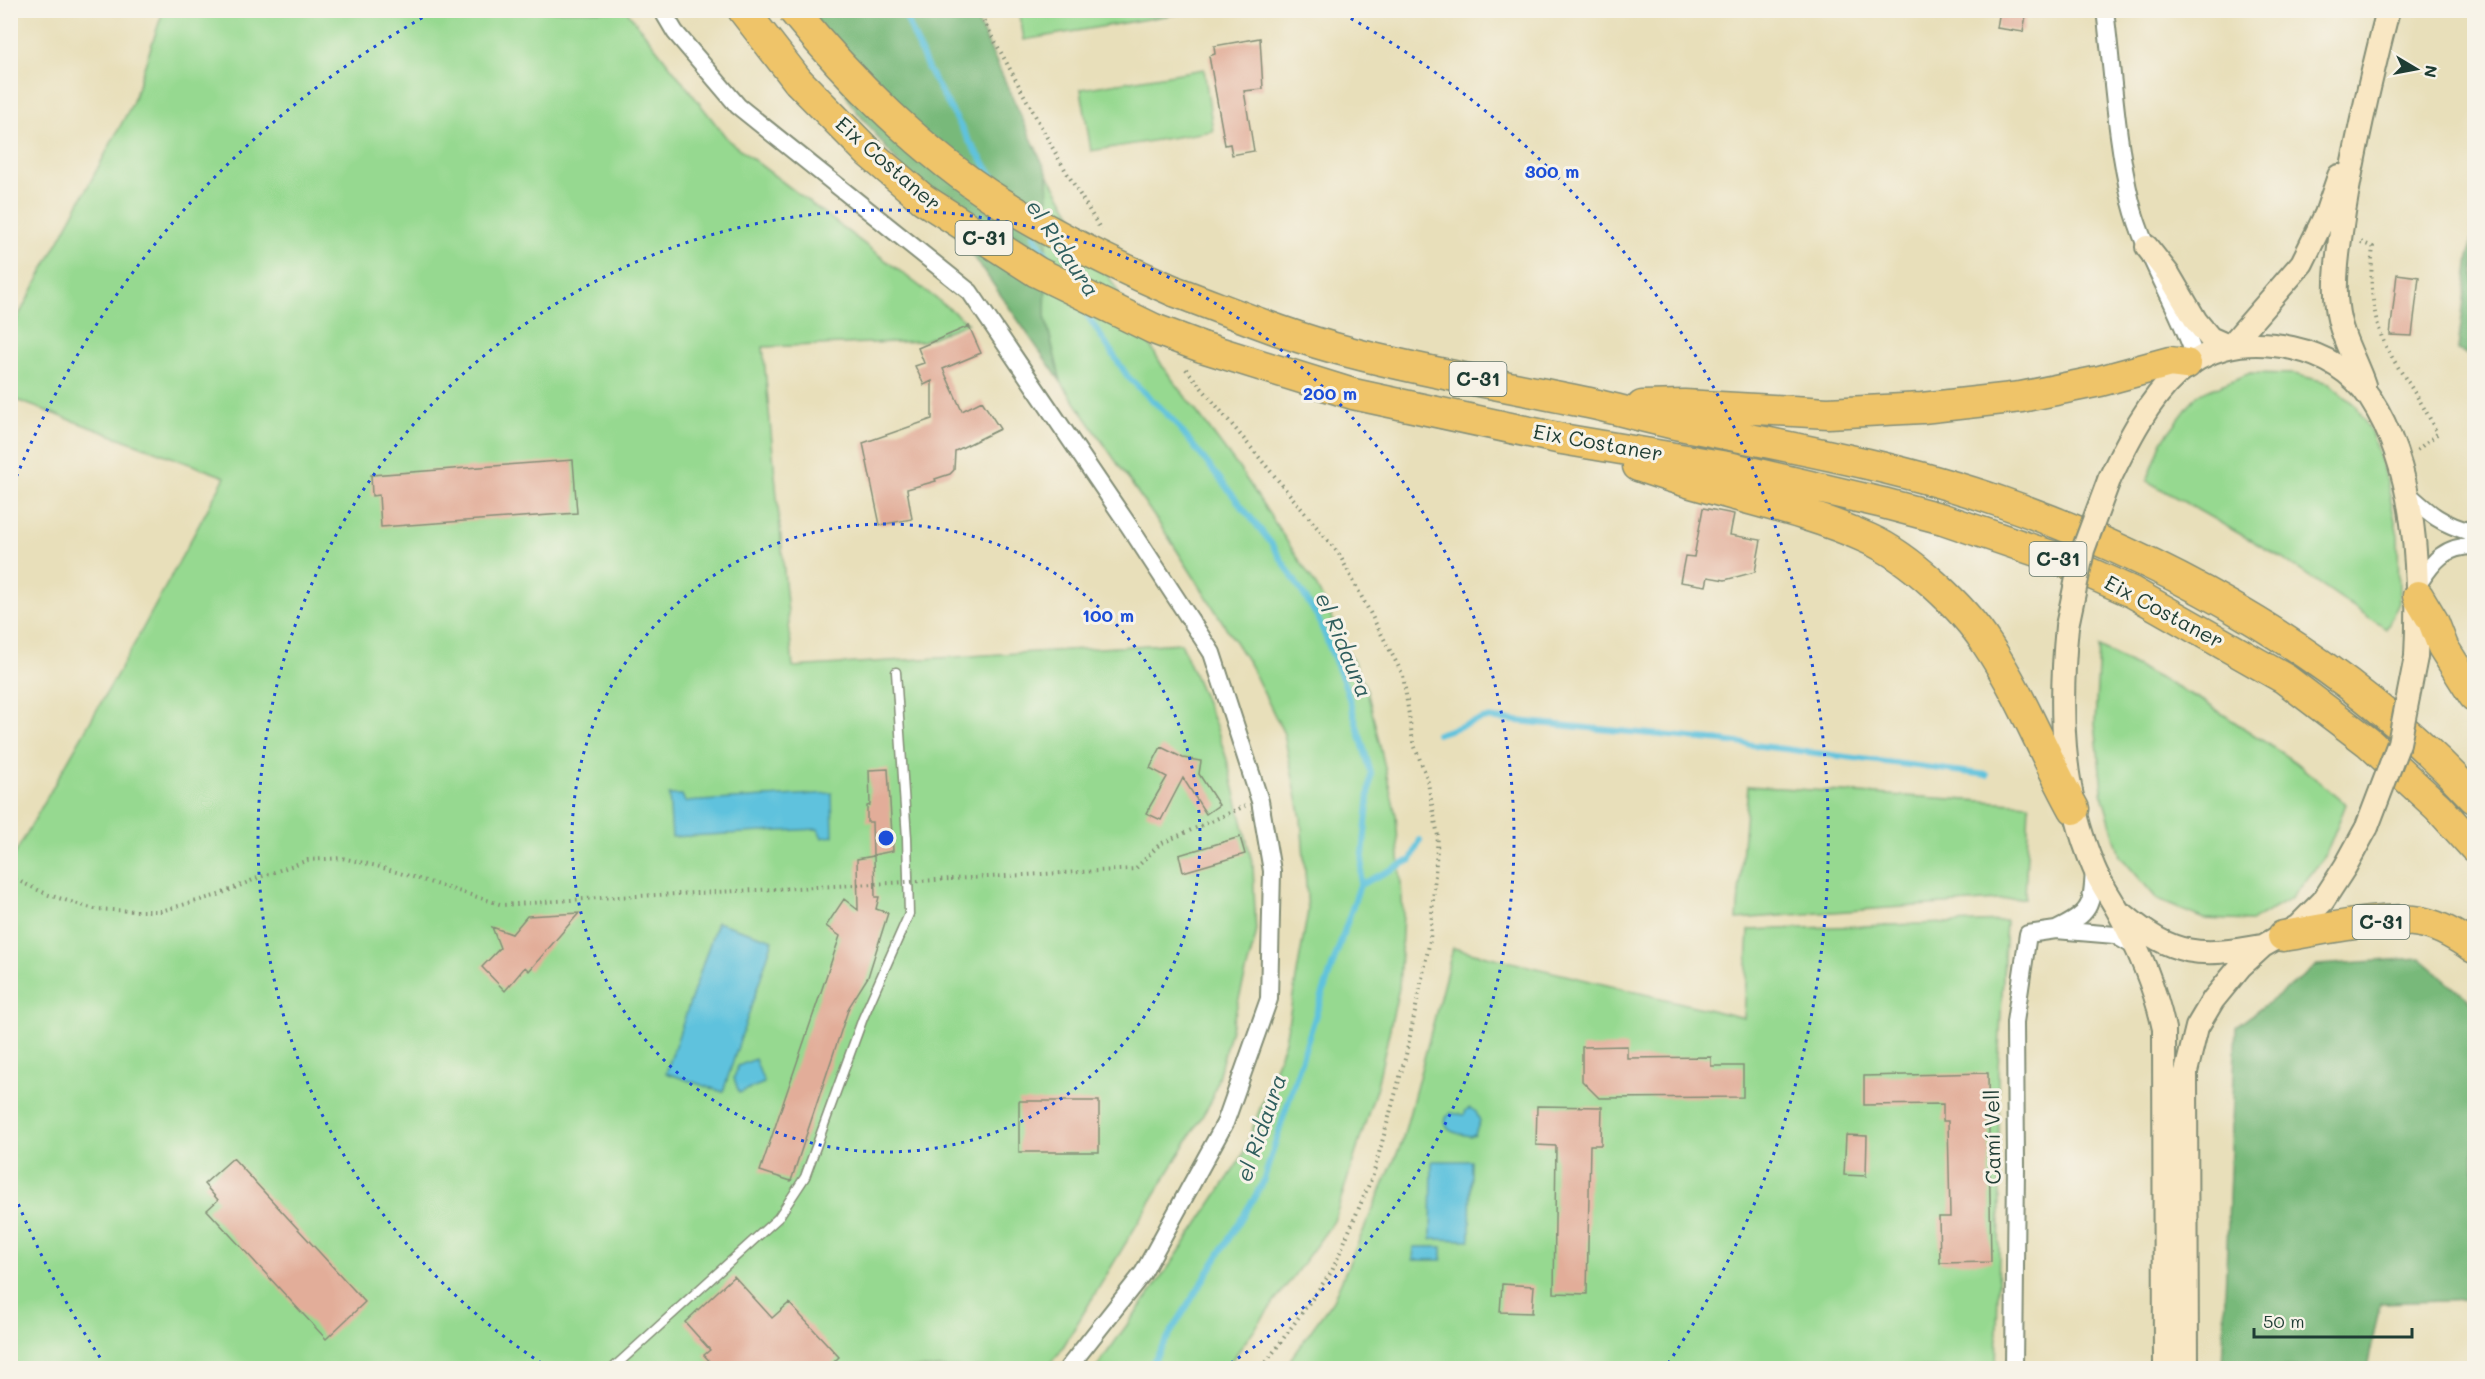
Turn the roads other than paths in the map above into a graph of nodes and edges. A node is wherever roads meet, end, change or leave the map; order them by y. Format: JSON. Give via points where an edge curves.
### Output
{"nodes":[{"id":1,"x":662,"y":10,"type":"edge"},
{"id":2,"x":743,"y":10,"type":"edge"},
{"id":3,"x":793,"y":10,"type":"edge"},
{"id":4,"x":2105,"y":10,"type":"edge"},
{"id":5,"x":2388,"y":10,"type":"edge"},
{"id":6,"x":2364,"y":107,"type":"junction"},
{"id":7,"x":2148,"y":247,"type":"junction"},
{"id":8,"x":2230,"y":345,"type":"junction"},
{"id":9,"x":2191,"y":362,"type":"junction"},
{"id":10,"x":2369,"y":397,"type":"junction"},
{"id":11,"x":1609,"y":407,"type":"junction"},
{"id":12,"x":1562,"y":439,"type":"junction"},
{"id":13,"x":2406,"y":492,"type":"junction"},
{"id":14,"x":2475,"y":533,"type":"edge"},
{"id":15,"x":2475,"y":546,"type":"edge"},
{"id":16,"x":2418,"y":589,"type":"junction"},
{"id":17,"x":896,"y":672,"type":"dead end"},
{"id":18,"x":2475,"y":696,"type":"edge"},
{"id":19,"x":2475,"y":798,"type":"edge"},
{"id":20,"x":2074,"y":809,"type":"junction"},
{"id":21,"x":2475,"y":847,"type":"edge"},
{"id":22,"x":2094,"y":868,"type":"junction"},
{"id":23,"x":2118,"y":910,"type":"junction"},
{"id":24,"x":2056,"y":930,"type":"junction"},
{"id":25,"x":2273,"y":941,"type":"junction"},
{"id":26,"x":2137,"y":948,"type":"junction"},
{"id":27,"x":2475,"y":948,"type":"edge"},
{"id":28,"x":613,"y":1368,"type":"edge"},
{"id":29,"x":1068,"y":1368,"type":"edge"},
{"id":30,"x":2014,"y":1368,"type":"edge"},
{"id":31,"x":2165,"y":1368,"type":"edge"},
{"id":32,"x":2187,"y":1368,"type":"edge"}],
"edges":[{"from":1,"to":29,"type":"street","via":[[675,32],[738,106],[970,292],[1212,653],[1260,801],[1272,871],[1269,999],[1225,1123],[1143,1273]]},
{"from":2,"to":12,"type":"highway","name":"Eix Costaner","number":"C-31","bridge":true,"via":[[798,81],[869,153],[923,199],[1037,272],[1154,329],[1192,356]]},
{"from":3,"to":11,"type":"highway","name":"Eix Costaner","number":"C-31","bridge":true,"via":[[829,55],[944,160],[998,201],[1112,264],[1174,291],[1347,352]]},
{"from":4,"to":7,"type":"street","via":[[2124,162],[2132,204]]},
{"from":5,"to":6,"type":"street"},
{"from":6,"to":8,"type":"street","via":[[2326,214],[2302,263]]},
{"from":6,"to":10,"type":"street","via":[[2341,233],[2336,305]]},
{"from":7,"to":8,"type":"street","via":[[2210,338]]},
{"from":7,"to":9,"type":"street","via":[[2183,324]]},
{"from":8,"to":9,"type":"street"},
{"from":8,"to":10,"type":"street","via":[[2278,345],[2306,351],[2347,372]]},
{"from":9,"to":11,"type":"highway","via":[[2170,362],[2021,397],[1922,408],[1828,413],[1684,405]]},
{"from":9,"to":20,"type":"street","bridge":true,"via":[[2144,415],[2128,441],[2083,550],[2067,626],[2062,678],[2062,724]]},
{"from":10,"to":13,"type":"street","via":[[2400,464]]},
{"from":11,"to":19,"type":"highway","name":"Eix Costaner","number":"C-31","via":[[1944,485],[2000,502],[2145,562],[2217,598],[2349,685]]},
{"from":12,"to":20,"type":"highway","via":[[1659,474],[1756,500],[1870,539],[1903,561],[1952,600],[1987,643],[2027,712]]},
{"from":12,"to":21,"type":"highway","name":"Eix Costaner","number":"C-31","via":[[1792,480],[1943,519],[2054,557],[2132,592],[2285,679],[2368,742]]},
{"from":13,"to":14,"type":"street","via":[[2438,520]]},
{"from":13,"to":16,"type":"street"},
{"from":15,"to":16,"type":"street","via":[[2457,546],[2439,557]]},
{"from":16,"to":18,"type":"highway","via":[[2443,647]]},
{"from":16,"to":25,"type":"street","bridge":true,"via":[[2416,657],[2399,742],[2367,827],[2323,901],[2298,926]]},
{"from":17,"to":28,"type":"lane","via":[[909,914],[863,1018],[805,1177],[778,1218]]},
{"from":20,"to":22,"type":"street"},
{"from":22,"to":23,"type":"street"},
{"from":22,"to":24,"type":"street","name":"Camí Vell","via":[[2092,902],[2078,919]]},
{"from":23,"to":25,"type":"street","via":[[2168,946],[2191,952],[2219,954]]},
{"from":23,"to":26,"type":"street"},
{"from":24,"to":26,"type":"street","name":"Camí Vell","via":[[2115,935]]},
{"from":24,"to":30,"type":"street","name":"Camí Vell","via":[[2028,934],[2015,1022]]},
{"from":25,"to":27,"type":"highway","number":"C-31","via":[[2394,921],[2425,923]]},
{"from":25,"to":32,"type":"street","via":[[2240,967],[2213,1000],[2197,1027],[2187,1072]]},
{"from":26,"to":31,"type":"street","via":[[2156,995],[2164,1029]]}]}
